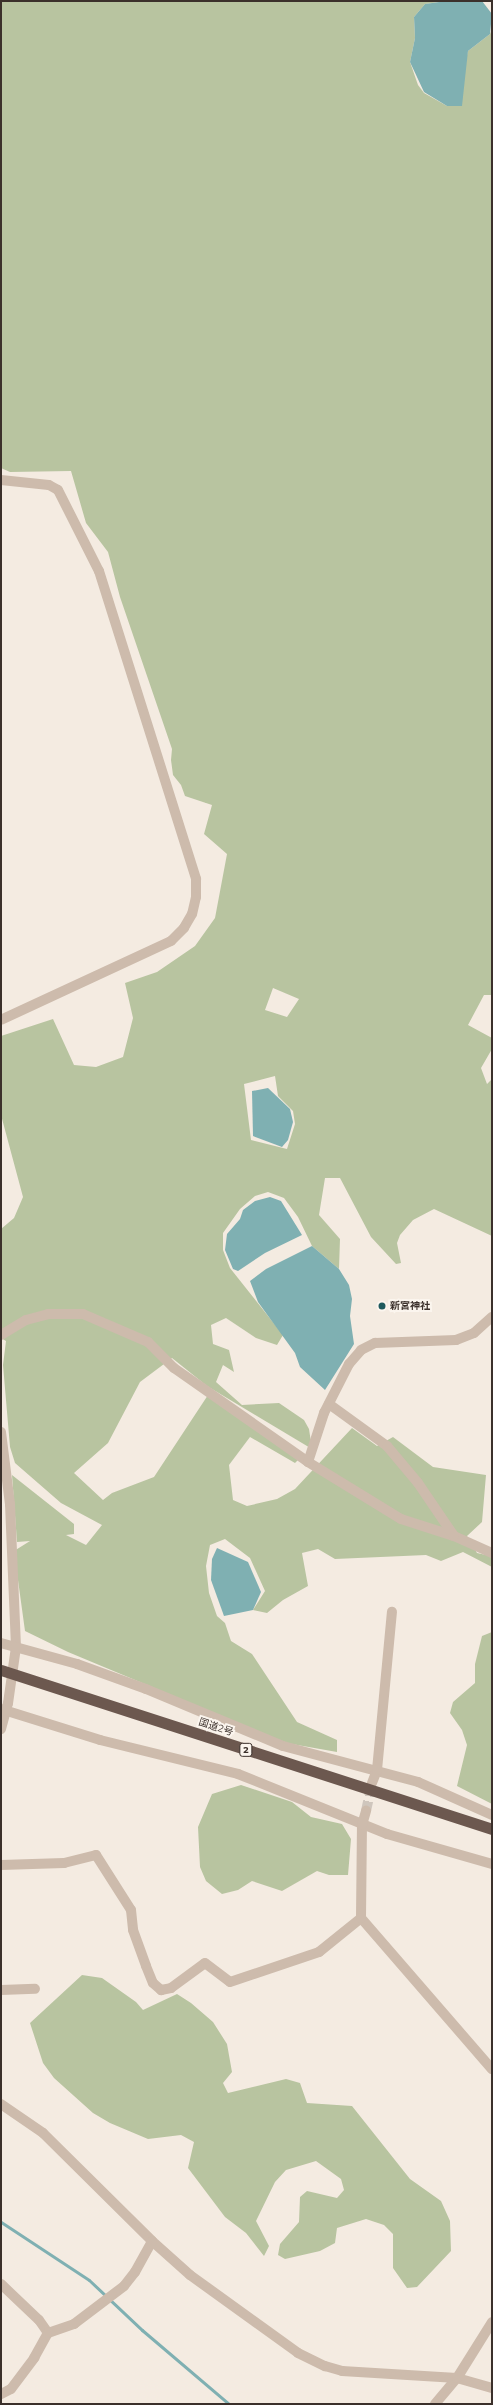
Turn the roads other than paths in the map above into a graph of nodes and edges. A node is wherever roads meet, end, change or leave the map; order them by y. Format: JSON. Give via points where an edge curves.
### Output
{"nodes":[{"id":1,"x":1,"y":480,"type":"edge"},
{"id":2,"x":1,"y":1020,"type":"edge"},
{"id":3,"x":492,"y":1317,"type":"edge"},
{"id":4,"x":1,"y":1335,"type":"edge"},
{"id":5,"x":329,"y":1404,"type":"junction"},
{"id":6,"x":1,"y":1432,"type":"edge"},
{"id":7,"x":308,"y":1462,"type":"junction"},
{"id":8,"x":454,"y":1536,"type":"junction"},
{"id":9,"x":492,"y":1552,"type":"edge"},
{"id":10,"x":392,"y":1612,"type":"dead end"},
{"id":11,"x":1,"y":1643,"type":"edge"},
{"id":12,"x":16,"y":1647,"type":"junction"},
{"id":13,"x":1,"y":1670,"type":"edge"},
{"id":14,"x":5,"y":1708,"type":"edge"},
{"id":15,"x":1,"y":1729,"type":"edge"},
{"id":16,"x":377,"y":1770,"type":"junction"},
{"id":17,"x":372,"y":1783,"type":"tunnel mouth"},
{"id":18,"x":366,"y":1811,"type":"tunnel mouth"},
{"id":19,"x":492,"y":1814,"type":"edge"},
{"id":20,"x":362,"y":1825,"type":"junction"},
{"id":21,"x":492,"y":1829,"type":"edge"},
{"id":22,"x":492,"y":1864,"type":"edge"},
{"id":23,"x":1,"y":1865,"type":"edge"},
{"id":24,"x":361,"y":1918,"type":"junction"},
{"id":25,"x":35,"y":1989,"type":"dead end"},
{"id":26,"x":1,"y":1990,"type":"edge"},
{"id":27,"x":492,"y":2069,"type":"edge"},
{"id":28,"x":1,"y":2104,"type":"edge"},
{"id":29,"x":152,"y":2241,"type":"junction"},
{"id":30,"x":1,"y":2284,"type":"edge"},
{"id":31,"x":492,"y":2322,"type":"edge"},
{"id":32,"x":48,"y":2333,"type":"junction"},
{"id":33,"x":457,"y":2378,"type":"junction"},
{"id":34,"x":492,"y":2388,"type":"edge"},
{"id":35,"x":1,"y":2394,"type":"edge"},
{"id":36,"x":435,"y":2404,"type":"edge"}],
"edges":[{"from":1,"to":2,"type":"street","via":[[49,485],[58,490],[99,571],[192,861],[196,897],[192,914],[184,928],[171,941]]},
{"from":3,"to":5,"type":"street","via":[[474,1332],[456,1340],[375,1343],[368,1346],[349,1364]]},
{"from":4,"to":7,"type":"street","via":[[26,1320],[48,1314],[83,1314],[148,1342],[174,1368]]},
{"from":5,"to":7,"type":"street"},
{"from":5,"to":8,"type":"street","via":[[387,1446],[418,1483]]},
{"from":6,"to":12,"type":"street","via":[[10,1504]]},
{"from":7,"to":8,"type":"street","via":[[401,1519]]},
{"from":8,"to":9,"type":"street"},
{"from":10,"to":16,"type":"street"},
{"from":11,"to":12,"type":"street"},
{"from":12,"to":14,"type":"street"},
{"from":12,"to":16,"type":"street","via":[[77,1664],[139,1686],[283,1746]]},
{"from":13,"to":21,"type":"highway","name":"国道2号","number":"2"},
{"from":14,"to":15,"type":"street"},
{"from":14,"to":20,"type":"street","via":[[100,1740],[238,1774]]},
{"from":16,"to":17,"type":"street"},
{"from":16,"to":19,"type":"street","via":[[418,1782]]},
{"from":18,"to":20,"type":"street"},
{"from":20,"to":22,"type":"street"},
{"from":20,"to":24,"type":"street"},
{"from":23,"to":24,"type":"street","via":[[64,1863],[96,1855],[131,1910],[133,1930],[152,1983],[161,1990],[171,1988],[205,1963],[230,1982],[319,1952]]},
{"from":24,"to":27,"type":"street"},
{"from":25,"to":26,"type":"street"},
{"from":28,"to":29,"type":"street","via":[[43,2133]]},
{"from":29,"to":32,"type":"street","via":[[124,2286],[74,2324]]},
{"from":29,"to":33,"type":"street","via":[[190,2275],[248,2319],[298,2353],[325,2366],[342,2371]]},
{"from":30,"to":32,"type":"street","via":[[39,2320]]},
{"from":31,"to":33,"type":"street"},
{"from":32,"to":35,"type":"street","via":[[34,2358],[11,2389]]},
{"from":33,"to":34,"type":"street"},
{"from":33,"to":36,"type":"street"}]}
